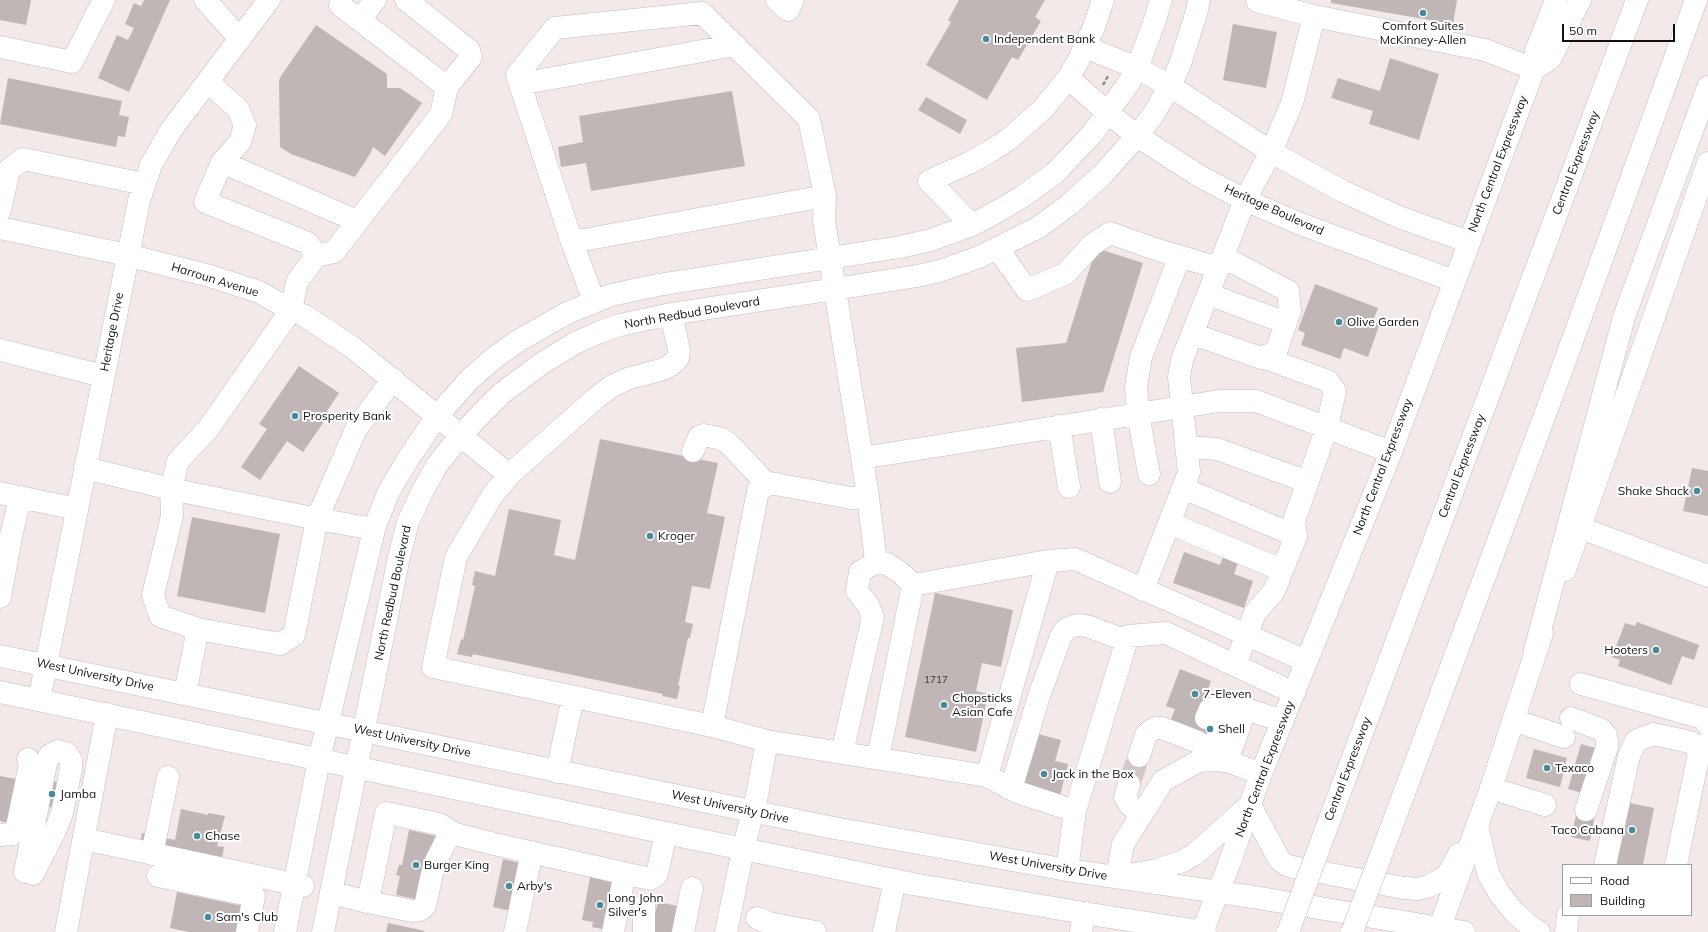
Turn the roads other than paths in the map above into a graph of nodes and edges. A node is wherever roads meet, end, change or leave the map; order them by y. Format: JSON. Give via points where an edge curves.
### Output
{"nodes":[{"id":1,"x":104,"y":0,"type":"edge"},
{"id":2,"x":205,"y":0,"type":"edge"},
{"id":3,"x":269,"y":0,"type":"edge"},
{"id":4,"x":375,"y":0,"type":"edge"},
{"id":5,"x":406,"y":0,"type":"edge"},
{"id":6,"x":777,"y":0,"type":"edge"},
{"id":7,"x":793,"y":0,"type":"edge"},
{"id":8,"x":1104,"y":0,"type":"edge"},
{"id":9,"x":1161,"y":0,"type":"edge"},
{"id":10,"x":1199,"y":0,"type":"edge"},
{"id":11,"x":1257,"y":0,"type":"edge"},
{"id":12,"x":1556,"y":0,"type":"edge"},
{"id":13,"x":1580,"y":0,"type":"edge"},
{"id":14,"x":1637,"y":0,"type":"edge"},
{"id":15,"x":1696,"y":0,"type":"edge"},
{"id":16,"x":339,"y":2,"type":"edge"},
{"id":17,"x":1314,"y":16,"type":"junction"},
{"id":18,"x":360,"y":20,"type":"junction"},
{"id":19,"x":240,"y":39,"type":"junction"},
{"id":20,"x":735,"y":45,"type":"junction"},
{"id":21,"x":0,"y":47,"type":"edge"},
{"id":22,"x":1085,"y":47,"type":"junction"},
{"id":23,"x":1137,"y":68,"type":"junction"},
{"id":24,"x":1534,"y":69,"type":"junction"},
{"id":25,"x":1068,"y":78,"type":"junction"},
{"id":26,"x":208,"y":82,"type":"junction"},
{"id":27,"x":520,"y":84,"type":"junction"},
{"id":28,"x":1170,"y":86,"type":"junction"},
{"id":29,"x":447,"y":87,"type":"junction"},
{"id":30,"x":1708,"y":87,"type":"edge"},
{"id":31,"x":1108,"y":113,"type":"junction"},
{"id":32,"x":1137,"y":136,"type":"junction"},
{"id":33,"x":1271,"y":152,"type":"junction"},
{"id":34,"x":222,"y":162,"type":"junction"},
{"id":35,"x":1708,"y":163,"type":"edge"},
{"id":36,"x":144,"y":184,"type":"junction"},
{"id":37,"x":825,"y":196,"type":"junction"},
{"id":38,"x":1245,"y":200,"type":"junction"},
{"id":39,"x":0,"y":210,"type":"edge"},
{"id":40,"x":357,"y":221,"type":"junction"},
{"id":41,"x":972,"y":225,"type":"junction"},
{"id":42,"x":0,"y":228,"type":"edge"},
{"id":43,"x":572,"y":242,"type":"junction"},
{"id":44,"x":1469,"y":242,"type":"junction"},
{"id":45,"x":998,"y":249,"type":"junction"},
{"id":46,"x":127,"y":255,"type":"junction"},
{"id":47,"x":316,"y":256,"type":"junction"},
{"id":48,"x":1180,"y":256,"type":"junction"},
{"id":49,"x":830,"y":258,"type":"junction"},
{"id":50,"x":1221,"y":262,"type":"junction"},
{"id":51,"x":1454,"y":281,"type":"junction"},
{"id":52,"x":835,"y":290,"type":"junction"},
{"id":53,"x":1208,"y":294,"type":"junction"},
{"id":54,"x":594,"y":301,"type":"junction"},
{"id":55,"x":291,"y":310,"type":"junction"},
{"id":56,"x":671,"y":314,"type":"junction"},
{"id":57,"x":1286,"y":323,"type":"junction"},
{"id":58,"x":1193,"y":334,"type":"junction"},
{"id":59,"x":0,"y":350,"type":"edge"},
{"id":60,"x":1262,"y":357,"type":"junction"},
{"id":61,"x":103,"y":376,"type":"junction"},
{"id":62,"x":393,"y":380,"type":"junction"},
{"id":63,"x":1182,"y":406,"type":"junction"},
{"id":64,"x":1138,"y":414,"type":"junction"},
{"id":65,"x":437,"y":416,"type":"junction"},
{"id":66,"x":1101,"y":419,"type":"junction"},
{"id":67,"x":1059,"y":426,"type":"junction"},
{"id":68,"x":1327,"y":427,"type":"junction"},
{"id":69,"x":461,"y":435,"type":"junction"},
{"id":70,"x":1187,"y":447,"type":"junction"},
{"id":71,"x":693,"y":451,"type":"dead end"},
{"id":72,"x":1391,"y":452,"type":"junction"},
{"id":73,"x":862,"y":458,"type":"junction"},
{"id":74,"x":85,"y":468,"type":"junction"},
{"id":75,"x":1149,"y":474,"type":"dead end"},
{"id":76,"x":509,"y":475,"type":"junction"},
{"id":77,"x":1110,"y":482,"type":"dead end"},
{"id":78,"x":1308,"y":482,"type":"junction"},
{"id":79,"x":768,"y":485,"type":"junction"},
{"id":80,"x":1069,"y":487,"type":"dead end"},
{"id":81,"x":1183,"y":488,"type":"junction"},
{"id":82,"x":171,"y":489,"type":"junction"},
{"id":83,"x":10,"y":495,"type":"edge"},
{"id":84,"x":868,"y":497,"type":"junction"},
{"id":85,"x":77,"y":509,"type":"junction"},
{"id":86,"x":317,"y":519,"type":"junction"},
{"id":87,"x":1169,"y":523,"type":"junction"},
{"id":88,"x":1581,"y":528,"type":"junction"},
{"id":89,"x":374,"y":529,"type":"junction"},
{"id":90,"x":1296,"y":536,"type":"junction"},
{"id":91,"x":5,"y":544,"type":"edge"},
{"id":92,"x":876,"y":562,"type":"junction"},
{"id":93,"x":1048,"y":562,"type":"junction"},
{"id":94,"x":1282,"y":570,"type":"junction"},
{"id":95,"x":1708,"y":576,"type":"edge"},
{"id":96,"x":913,"y":585,"type":"junction"},
{"id":97,"x":1143,"y":590,"type":"junction"},
{"id":98,"x":0,"y":597,"type":"edge"},
{"id":99,"x":198,"y":629,"type":"junction"},
{"id":100,"x":1247,"y":635,"type":"junction"},
{"id":101,"x":1127,"y":641,"type":"junction"},
{"id":102,"x":1535,"y":650,"type":"junction"},
{"id":103,"x":0,"y":656,"type":"edge"},
{"id":104,"x":1306,"y":661,"type":"junction"},
{"id":105,"x":46,"y":665,"type":"junction"},
{"id":106,"x":1235,"y":665,"type":"junction"},
{"id":107,"x":1581,"y":684,"type":"dead end"},
{"id":108,"x":0,"y":692,"type":"edge"},
{"id":109,"x":185,"y":693,"type":"junction"},
{"id":110,"x":1294,"y":693,"type":"junction"},
{"id":111,"x":573,"y":697,"type":"junction"},
{"id":112,"x":39,"y":700,"type":"junction"},
{"id":113,"x":1238,"y":706,"type":"junction"},
{"id":114,"x":107,"y":714,"type":"junction"},
{"id":115,"x":1513,"y":720,"type":"junction"},
{"id":116,"x":1283,"y":721,"type":"junction"},
{"id":117,"x":328,"y":723,"type":"junction"},
{"id":118,"x":1708,"y":725,"type":"edge"},
{"id":119,"x":712,"y":726,"type":"junction"},
{"id":120,"x":364,"y":731,"type":"junction"},
{"id":121,"x":1212,"y":741,"type":"junction"},
{"id":122,"x":767,"y":742,"type":"junction"},
{"id":123,"x":1704,"y":746,"type":"edge"},
{"id":124,"x":842,"y":753,"type":"junction"},
{"id":125,"x":1139,"y":756,"type":"tunnel mouth"},
{"id":126,"x":878,"y":758,"type":"junction"},
{"id":127,"x":28,"y":759,"type":"dead end"},
{"id":128,"x":319,"y":760,"type":"junction"},
{"id":129,"x":357,"y":767,"type":"junction"},
{"id":130,"x":557,"y":772,"type":"junction"},
{"id":131,"x":1262,"y":774,"type":"junction"},
{"id":132,"x":987,"y":776,"type":"junction"},
{"id":133,"x":168,"y":777,"type":"dead end"},
{"id":134,"x":1129,"y":784,"type":"tunnel mouth"},
{"id":135,"x":1491,"y":788,"type":"junction"},
{"id":136,"x":1011,"y":789,"type":"junction"},
{"id":137,"x":1250,"y":805,"type":"junction"},
{"id":138,"x":1545,"y":805,"type":"dead end"},
{"id":139,"x":1586,"y":810,"type":"dead end"},
{"id":140,"x":1075,"y":811,"type":"junction"},
{"id":141,"x":753,"y":812,"type":"junction"},
{"id":142,"x":1141,"y":816,"type":"junction"},
{"id":143,"x":1477,"y":825,"type":"junction"},
{"id":144,"x":451,"y":831,"type":"junction"},
{"id":145,"x":666,"y":834,"type":"junction"},
{"id":146,"x":0,"y":835,"type":"edge"},
{"id":147,"x":84,"y":839,"type":"junction"},
{"id":148,"x":743,"y":850,"type":"junction"},
{"id":149,"x":532,"y":852,"type":"junction"},
{"id":150,"x":152,"y":854,"type":"junction"},
{"id":151,"x":1605,"y":864,"type":"edge"},
{"id":152,"x":1676,"y":864,"type":"edge"},
{"id":153,"x":1067,"y":870,"type":"junction"},
{"id":154,"x":626,"y":873,"type":"junction"},
{"id":155,"x":158,"y":876,"type":"dead end"},
{"id":156,"x":1117,"y":877,"type":"junction"},
{"id":157,"x":895,"y":880,"type":"junction"},
{"id":158,"x":299,"y":885,"type":"junction"},
{"id":159,"x":692,"y":888,"type":"dead end"},
{"id":160,"x":1218,"y":892,"type":"junction"},
{"id":161,"x":332,"y":893,"type":"junction"},
{"id":162,"x":368,"y":902,"type":"junction"},
{"id":163,"x":644,"y":906,"type":"dead end"},
{"id":164,"x":1568,"y":916,"type":"edge"},
{"id":165,"x":757,"y":918,"type":"dead end"},
{"id":166,"x":1082,"y":923,"type":"edge"},
{"id":167,"x":1439,"y":930,"type":"edge"},
{"id":168,"x":66,"y":932,"type":"edge"},
{"id":169,"x":247,"y":932,"type":"edge"},
{"id":170,"x":285,"y":932,"type":"edge"},
{"id":171,"x":297,"y":932,"type":"edge"},
{"id":172,"x":323,"y":932,"type":"edge"},
{"id":173,"x":515,"y":932,"type":"edge"},
{"id":174,"x":613,"y":932,"type":"edge"},
{"id":175,"x":644,"y":932,"type":"edge"},
{"id":176,"x":683,"y":932,"type":"edge"},
{"id":177,"x":726,"y":932,"type":"edge"},
{"id":178,"x":815,"y":932,"type":"edge"},
{"id":179,"x":884,"y":932,"type":"edge"},
{"id":180,"x":1106,"y":932,"type":"edge"},
{"id":181,"x":1202,"y":932,"type":"edge"},
{"id":182,"x":1205,"y":932,"type":"edge"},
{"id":183,"x":1288,"y":932,"type":"edge"},
{"id":184,"x":1352,"y":932,"type":"edge"},
{"id":185,"x":1464,"y":932,"type":"edge"},
{"id":186,"x":1539,"y":932,"type":"edge"},
{"id":187,"x":1566,"y":932,"type":"edge"}],
"edges":[{"from":1,"to":21,"type":"main road","via":[[72,62]]},
{"from":2,"to":19,"type":"main road"},
{"from":3,"to":19,"type":"main road","name":"Heritage Drive"},
{"from":4,"to":18,"type":"main road"},
{"from":5,"to":29,"type":"main road","via":[[469,50],[471,57]]},
{"from":6,"to":7,"type":"main road","via":[[788,10]]},
{"from":8,"to":22,"type":"main road"},
{"from":9,"to":23,"type":"main road"},
{"from":10,"to":28,"type":"main road","name":"North Redbud Boulevard","via":[[1180,64]]},
{"from":11,"to":17,"type":"main road"},
{"from":12,"to":24,"type":"main road","name":"North Central Expressway","via":[[1536,51]]},
{"from":13,"to":24,"type":"main road","via":[[1550,59]]},
{"from":14,"to":183,"type":"main road","name":"Central Expressway","bridge":true},
{"from":15,"to":184,"type":"main road","bridge":true,"via":[[1566,358]]},
{"from":16,"to":18,"type":"main road"},
{"from":17,"to":24,"type":"main road","via":[[1485,50]]},
{"from":17,"to":33,"type":"main road","via":[[1292,103]]},
{"from":18,"to":29,"type":"main road"},
{"from":19,"to":26,"type":"main road","name":"Heritage Drive"},
{"from":20,"to":27,"type":"main road"},
{"from":20,"to":27,"type":"main road","via":[[702,13],[555,28],[517,74]]},
{"from":20,"to":37,"type":"main road","via":[[809,119]]},
{"from":22,"to":23,"type":"main road"},
{"from":22,"to":25,"type":"main road"},
{"from":23,"to":28,"type":"main road"},
{"from":23,"to":31,"type":"main road"},
{"from":24,"to":44,"type":"main road","name":"North Central Expressway"},
{"from":25,"to":31,"type":"main road","name":"Heritage Boulevard"},
{"from":25,"to":41,"type":"main road","via":[[1042,109],[1009,139],[969,163],[929,181]]},
{"from":26,"to":34,"type":"main road","via":[[238,108],[245,125],[240,142]]},
{"from":26,"to":36,"type":"main road","name":"Heritage Drive","via":[[171,130],[151,165]]},
{"from":27,"to":43,"type":"main road"},
{"from":28,"to":32,"type":"main road","name":"North Redbud Boulevard"},
{"from":28,"to":33,"type":"main road"},
{"from":29,"to":40,"type":"main road","via":[[441,114]]},
{"from":30,"to":102,"type":"main road","via":[[1624,317]]},
{"from":31,"to":32,"type":"main road","name":"Heritage Boulevard"},
{"from":31,"to":41,"type":"main road","via":[[1055,173],[1023,196]]},
{"from":32,"to":38,"type":"main road","name":"Heritage Boulevard","via":[[1201,177]]},
{"from":32,"to":45,"type":"main road","name":"North Redbud Boulevard","via":[[1070,204],[1039,227]]},
{"from":33,"to":38,"type":"main road"},
{"from":33,"to":44,"type":"main road","via":[[1370,205],[1399,218]]},
{"from":34,"to":40,"type":"main road"},
{"from":34,"to":47,"type":"main road","via":[[205,202],[308,243]]},
{"from":35,"to":88,"type":"main road"},
{"from":36,"to":39,"type":"main road","via":[[23,159],[9,170]]},
{"from":36,"to":46,"type":"main road","name":"Heritage Drive"},
{"from":37,"to":43,"type":"main road"},
{"from":37,"to":49,"type":"main road","via":[[824,221]]},
{"from":38,"to":50,"type":"main road"},
{"from":38,"to":51,"type":"main road","name":"Heritage Boulevard","via":[[1298,223]]},
{"from":40,"to":47,"type":"main road","via":[[334,252]]},
{"from":41,"to":49,"type":"main road","via":[[931,240]]},
{"from":42,"to":46,"type":"main road","name":"Harroun Avenue"},
{"from":43,"to":54,"type":"main road"},
{"from":44,"to":51,"type":"main road","name":"North Central Expressway"},
{"from":45,"to":48,"type":"main road","via":[[1027,290],[1065,274],[1093,244],[1110,233]]},
{"from":45,"to":52,"type":"main road","name":"North Redbud Boulevard","via":[[940,271]]},
{"from":46,"to":55,"type":"main road","name":"Harroun Avenue","via":[[210,276],[259,292]]},
{"from":46,"to":61,"type":"main road","name":"Heritage Drive"},
{"from":47,"to":55,"type":"main road","via":[[297,282]]},
{"from":48,"to":50,"type":"main road"},
{"from":48,"to":64,"type":"main road","via":[[1141,357],[1136,386]]},
{"from":49,"to":52,"type":"main road"},
{"from":49,"to":54,"type":"main road","via":[[658,285]]},
{"from":50,"to":53,"type":"main road"},
{"from":50,"to":57,"type":"main road","via":[[1288,291],[1290,312]]},
{"from":51,"to":72,"type":"main road","name":"North Central Expressway"},
{"from":52,"to":56,"type":"main road","name":"North Redbud Boulevard"},
{"from":52,"to":73,"type":"main road"},
{"from":53,"to":57,"type":"main road"},
{"from":53,"to":58,"type":"main road"},
{"from":54,"to":65,"type":"main road","via":[[567,313],[494,358],[469,380]]},
{"from":55,"to":62,"type":"main road","name":"Harroun Avenue","via":[[305,316],[352,347]]},
{"from":55,"to":82,"type":"main road","via":[[208,429],[178,461]]},
{"from":56,"to":69,"type":"main road","name":"North Redbud Boulevard","via":[[600,332],[560,352],[521,377]]},
{"from":56,"to":76,"type":"main road","via":[[679,350],[678,358],[672,364],[612,386]]},
{"from":57,"to":60,"type":"main road","via":[[1276,352]]},
{"from":58,"to":60,"type":"main road"},
{"from":58,"to":63,"type":"main road","via":[[1182,360],[1179,377]]},
{"from":59,"to":61,"type":"main road"},
{"from":60,"to":68,"type":"main road","via":[[1328,380],[1335,391]]},
{"from":61,"to":74,"type":"main road","name":"Heritage Drive"},
{"from":62,"to":65,"type":"main road","name":"Harroun Avenue"},
{"from":62,"to":86,"type":"main road","via":[[356,429]]},
{"from":63,"to":64,"type":"main road"},
{"from":63,"to":68,"type":"main road","via":[[1219,401],[1256,402]]},
{"from":63,"to":70,"type":"main road"},
{"from":64,"to":66,"type":"main road"},
{"from":64,"to":75,"type":"main road"},
{"from":65,"to":69,"type":"main road","name":"Harroun Avenue"},
{"from":65,"to":89,"type":"main road","via":[[389,491]]},
{"from":66,"to":67,"type":"main road"},
{"from":66,"to":77,"type":"main road"},
{"from":67,"to":73,"type":"main road"},
{"from":67,"to":80,"type":"main road"},
{"from":68,"to":72,"type":"main road"},
{"from":68,"to":78,"type":"main road"},
{"from":69,"to":76,"type":"main road","name":"Harroun Avenue"},
{"from":69,"to":120,"type":"main road","name":"North Redbud Boulevard","via":[[437,465],[408,522]]},
{"from":70,"to":78,"type":"main road","via":[[1217,449]]},
{"from":70,"to":81,"type":"main road","via":[[1189,472]]},
{"from":71,"to":79,"type":"main road","via":[[698,437],[704,435],[722,439]]},
{"from":72,"to":104,"type":"main road","name":"North Central Expressway"},
{"from":73,"to":84,"type":"main road"},
{"from":74,"to":82,"type":"main road"},
{"from":74,"to":85,"type":"main road","name":"Heritage Drive"},
{"from":76,"to":111,"type":"main road","via":[[492,496],[456,557],[433,667]]},
{"from":78,"to":90,"type":"main road","via":[[1294,521]]},
{"from":79,"to":84,"type":"main road","via":[[770,483],[851,498]]},
{"from":79,"to":119,"type":"main road","via":[[758,492]]},
{"from":81,"to":87,"type":"main road"},
{"from":81,"to":90,"type":"main road"},
{"from":82,"to":86,"type":"main road"},
{"from":82,"to":99,"type":"main road","via":[[172,516],[154,595],[160,616]]},
{"from":83,"to":85,"type":"main road"},
{"from":83,"to":91,"type":"main road"},
{"from":84,"to":92,"type":"main road"},
{"from":85,"to":105,"type":"main road","name":"Heritage Drive"},
{"from":86,"to":89,"type":"main road"},
{"from":86,"to":99,"type":"main road","via":[[294,635],[280,644]]},
{"from":87,"to":94,"type":"main road"},
{"from":87,"to":97,"type":"main road"},
{"from":88,"to":95,"type":"main road"},
{"from":88,"to":102,"type":"main road"},
{"from":89,"to":117,"type":"main road"},
{"from":90,"to":94,"type":"main road"},
{"from":91,"to":98,"type":"main road"},
{"from":92,"to":96,"type":"main road","via":[[886,564],[901,573]]},
{"from":92,"to":124,"type":"main road","via":[[860,572],[857,591],[868,605],[873,617]]},
{"from":93,"to":96,"type":"main road"},
{"from":93,"to":97,"type":"main road","via":[[1075,559]]},
{"from":93,"to":132,"type":"main road"},
{"from":94,"to":100,"type":"main road","via":[[1274,591],[1255,613]]},
{"from":96,"to":126,"type":"main road"},
{"from":97,"to":100,"type":"main road"},
{"from":99,"to":109,"type":"main road"},
{"from":100,"to":104,"type":"main road"},
{"from":100,"to":106,"type":"main road"},
{"from":101,"to":106,"type":"main road","via":[[1128,636],[1166,633]]},
{"from":101,"to":136,"type":"main road","via":[[1090,627],[1080,626],[1066,629],[1060,636]]},
{"from":101,"to":140,"type":"main road"},
{"from":102,"to":115,"type":"main road"},
{"from":103,"to":105,"type":"main road","name":"West University Drive"},
{"from":104,"to":110,"type":"main road","name":"North Central Expressway"},
{"from":105,"to":109,"type":"main road","name":"West University Drive"},
{"from":105,"to":112,"type":"main road","name":"Heritage Drive"},
{"from":106,"to":110,"type":"main road"},
{"from":107,"to":118,"type":"main road","via":[[1703,718]]},
{"from":108,"to":112,"type":"main road"},
{"from":109,"to":117,"type":"main road","name":"West University Drive"},
{"from":110,"to":116,"type":"main road","name":"North Central Expressway"},
{"from":111,"to":119,"type":"main road"},
{"from":111,"to":130,"type":"main road"},
{"from":112,"to":114,"type":"main road"},
{"from":113,"to":116,"type":"main road"},
{"from":113,"to":121,"type":"main road"},
{"from":113,"to":121,"type":"main road"},
{"from":114,"to":128,"type":"main road"},
{"from":114,"to":147,"type":"main road"},
{"from":115,"to":135,"type":"main road"},
{"from":115,"to":139,"type":"main road","via":[[1602,730],[1606,735],[1608,747]]},
{"from":116,"to":131,"type":"main road","name":"North Central Expressway"},
{"from":117,"to":120,"type":"main road","name":"West University Drive"},
{"from":117,"to":128,"type":"main road"},
{"from":119,"to":122,"type":"main road"},
{"from":120,"to":129,"type":"main road","name":"North Redbud Boulevard"},
{"from":120,"to":130,"type":"main road","name":"West University Drive"},
{"from":121,"to":125,"type":"main road","via":[[1156,728],[1146,735]]},
{"from":121,"to":131,"type":"main road"},
{"from":121,"to":142,"type":"main road","via":[[1196,762],[1163,781]]},
{"from":122,"to":124,"type":"main road"},
{"from":122,"to":141,"type":"main road"},
{"from":123,"to":151,"type":"main road","via":[[1653,734],[1636,741],[1629,756]]},
{"from":123,"to":152,"type":"main road"},
{"from":124,"to":126,"type":"main road"},
{"from":126,"to":132,"type":"main road"},
{"from":127,"to":146,"type":"main road","via":[[30,764],[17,827],[12,834]]},
{"from":128,"to":129,"type":"main road"},
{"from":128,"to":158,"type":"main road","via":[[300,854]]},
{"from":129,"to":145,"type":"main road"},
{"from":129,"to":161,"type":"main road","name":"North Redbud Boulevard"},
{"from":130,"to":141,"type":"main road","name":"West University Drive"},
{"from":131,"to":137,"type":"main road","name":"North Central Expressway"},
{"from":132,"to":136,"type":"main road"},
{"from":133,"to":150,"type":"main road"},
{"from":134,"to":142,"type":"main road","via":[[1125,797]]},
{"from":135,"to":138,"type":"main road"},
{"from":135,"to":143,"type":"main road"},
{"from":136,"to":140,"type":"main road"},
{"from":137,"to":143,"type":"main road","via":[[1279,859],[1286,865],[1404,888],[1417,889],[1429,886],[1448,874]]},
{"from":137,"to":156,"type":"main road","via":[[1195,854],[1183,861],[1157,870]]},
{"from":137,"to":160,"type":"main road","name":"North Central Expressway"},
{"from":140,"to":153,"type":"main road"},
{"from":141,"to":148,"type":"main road"},
{"from":141,"to":153,"type":"main road","name":"West University Drive"},
{"from":142,"to":156,"type":"main road","via":[[1123,844]]},
{"from":143,"to":167,"type":"main road"},
{"from":143,"to":186,"type":"main road","via":[[1488,873],[1495,887],[1514,912]]},
{"from":144,"to":149,"type":"main road"},
{"from":144,"to":162,"type":"main road","via":[[434,865],[425,906],[412,911]]},
{"from":144,"to":162,"type":"main road","via":[[440,824],[386,813]]},
{"from":145,"to":148,"type":"main road"},
{"from":145,"to":154,"type":"main road","via":[[657,874],[650,878]]},
{"from":147,"to":150,"type":"main road"},
{"from":147,"to":168,"type":"main road"},
{"from":148,"to":157,"type":"main road"},
{"from":148,"to":177,"type":"main road"},
{"from":149,"to":154,"type":"main road"},
{"from":149,"to":173,"type":"main road"},
{"from":150,"to":158,"type":"main road"},
{"from":153,"to":156,"type":"main road","name":"West University Drive"},
{"from":154,"to":174,"type":"main road"},
{"from":155,"to":169,"type":"main road","via":[[254,896]]},
{"from":156,"to":160,"type":"main road","name":"West University Drive"},
{"from":157,"to":166,"type":"main road"},
{"from":157,"to":179,"type":"main road"},
{"from":158,"to":170,"type":"main road"},
{"from":158,"to":171,"type":"main road","via":[[304,898]]},
{"from":159,"to":176,"type":"main road"},
{"from":160,"to":167,"type":"main road","name":"West University Drive"},
{"from":160,"to":181,"type":"main road","name":"North Central Expressway"},
{"from":161,"to":162,"type":"main road"},
{"from":161,"to":172,"type":"main road","name":"North Redbud Boulevard"},
{"from":163,"to":175,"type":"main road"},
{"from":164,"to":187,"type":"main road"},
{"from":165,"to":178,"type":"main road"},
{"from":166,"to":180,"type":"main road"},
{"from":166,"to":181,"type":"main road"},
{"from":167,"to":185,"type":"main road","name":"West University Drive"},
{"from":181,"to":182,"type":"main road"}]}
